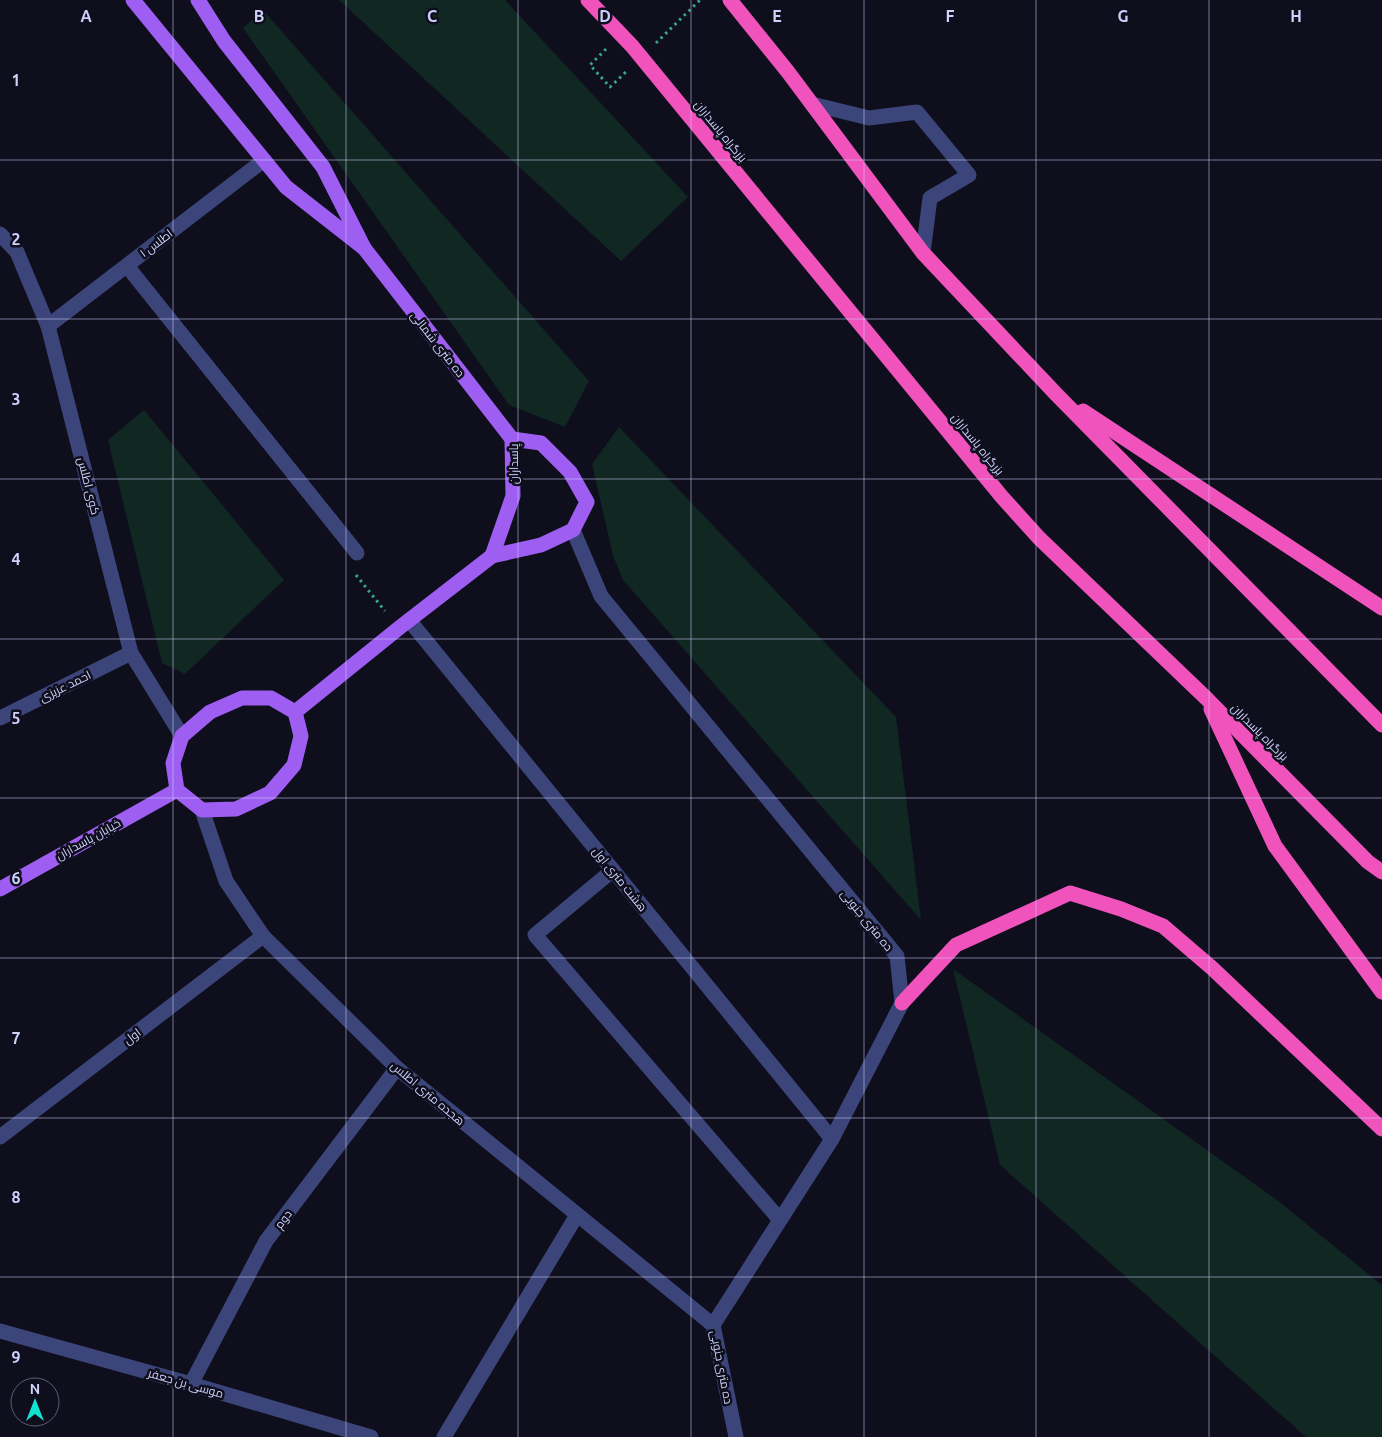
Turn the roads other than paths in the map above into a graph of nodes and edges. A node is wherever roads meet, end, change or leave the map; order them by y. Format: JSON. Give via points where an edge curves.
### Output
{"nodes":[{"id":1,"x":134,"y":0,"type":"edge"},
{"id":2,"x":198,"y":0,"type":"edge"},
{"id":3,"x":588,"y":0,"type":"edge"},
{"id":4,"x":730,"y":0,"type":"edge"},
{"id":5,"x":812,"y":104,"type":"junction"},
{"id":6,"x":264,"y":160,"type":"junction"},
{"id":7,"x":0,"y":234,"type":"edge"},
{"id":8,"x":364,"y":248,"type":"junction"},
{"id":9,"x":923,"y":252,"type":"junction"},
{"id":10,"x":127,"y":266,"type":"junction"},
{"id":11,"x":48,"y":326,"type":"junction"},
{"id":12,"x":1056,"y":394,"type":"junction"},
{"id":13,"x":512,"y":439,"type":"junction"},
{"id":14,"x":573,"y":530,"type":"junction"},
{"id":15,"x":357,"y":553,"type":"road end"},
{"id":16,"x":492,"y":556,"type":"junction"},
{"id":17,"x":1382,"y":608,"type":"edge"},
{"id":18,"x":404,"y":624,"type":"junction"},
{"id":19,"x":131,"y":653,"type":"junction"},
{"id":20,"x":1206,"y":698,"type":"junction"},
{"id":21,"x":295,"y":712,"type":"junction"},
{"id":22,"x":0,"y":718,"type":"edge"},
{"id":23,"x":1382,"y":725,"type":"edge"},
{"id":24,"x":182,"y":736,"type":"junction"},
{"id":25,"x":177,"y":790,"type":"junction"},
{"id":26,"x":202,"y":810,"type":"junction"},
{"id":27,"x":613,"y":870,"type":"junction"},
{"id":28,"x":1382,"y":872,"type":"edge"},
{"id":29,"x":0,"y":889,"type":"edge"},
{"id":30,"x":263,"y":936,"type":"junction"},
{"id":31,"x":1382,"y":992,"type":"edge"},
{"id":32,"x":902,"y":1003,"type":"junction"},
{"id":33,"x":397,"y":1068,"type":"junction"},
{"id":34,"x":1382,"y":1129,"type":"edge"},
{"id":35,"x":0,"y":1137,"type":"edge"},
{"id":36,"x":832,"y":1139,"type":"junction"},
{"id":37,"x":576,"y":1215,"type":"junction"},
{"id":38,"x":780,"y":1220,"type":"junction"},
{"id":39,"x":713,"y":1326,"type":"junction"},
{"id":40,"x":0,"y":1331,"type":"edge"},
{"id":41,"x":191,"y":1384,"type":"junction"},
{"id":42,"x":371,"y":1437,"type":"edge"},
{"id":43,"x":444,"y":1437,"type":"edge"},
{"id":44,"x":736,"y":1437,"type":"edge"}],
"edges":[{"from":1,"to":6,"type":"main road"},
{"from":2,"to":8,"type":"main road","via":[[224,42],[323,167]]},
{"from":3,"to":20,"type":"highway","name":"بزرگراه پاسداران","via":[[632,46],[1002,497],[1039,538]]},
{"from":4,"to":5,"type":"highway"},
{"from":5,"to":9,"type":"highway"},
{"from":5,"to":9,"type":"street","via":[[869,118],[917,112],[969,175],[930,198]]},
{"from":6,"to":8,"type":"main road","via":[[286,187]]},
{"from":6,"to":10,"type":"street","name":"اطلس ۱"},
{"from":7,"to":11,"type":"street","name":"کوی اطلس","via":[[17,252]]},
{"from":8,"to":13,"type":"main road","name":"ده متری شمالی"},
{"from":9,"to":12,"type":"highway"},
{"from":10,"to":11,"type":"street","name":"اطلس ۱"},
{"from":10,"to":15,"type":"street"},
{"from":11,"to":19,"type":"street","name":"کوی اطلس"},
{"from":12,"to":17,"type":"highway"},
{"from":12,"to":23,"type":"highway"},
{"from":13,"to":14,"type":"main road","name":"پاسداران","via":[[540,442],[570,472],[586,502]]},
{"from":13,"to":16,"type":"main road","name":"پاسداران","via":[[514,496]]},
{"from":14,"to":16,"type":"main road","via":[[540,545]]},
{"from":14,"to":32,"type":"street","name":"ده متری جنوبی","via":[[601,596],[897,956]]},
{"from":16,"to":18,"type":"main road"},
{"from":18,"to":21,"type":"main road"},
{"from":18,"to":27,"type":"street","name":"هشت متری اول"},
{"from":19,"to":22,"type":"street","name":"احمد عزیزی"},
{"from":19,"to":24,"type":"street","name":"کوی اطلس"},
{"from":20,"to":28,"type":"highway","name":"بزرگراه پاسداران","via":[[1368,862]]},
{"from":20,"to":31,"type":"highway","via":[[1275,846]]},
{"from":21,"to":24,"type":"main road","via":[[272,698],[242,698],[210,712]]},
{"from":21,"to":26,"type":"main road","via":[[301,736],[294,765],[270,792],[236,809]]},
{"from":24,"to":25,"type":"main road","via":[[173,763]]},
{"from":25,"to":26,"type":"main road"},
{"from":25,"to":29,"type":"main road","name":"خیابان پاسداران"},
{"from":26,"to":30,"type":"street","name":"هجده متری اطلس","via":[[226,881]]},
{"from":27,"to":36,"type":"street","name":"هشت متری اول"},
{"from":27,"to":38,"type":"street","via":[[535,935]]},
{"from":30,"to":33,"type":"street","name":"هجده متری اطلس"},
{"from":30,"to":35,"type":"street","name":"اول"},
{"from":32,"to":34,"type":"highway","via":[[956,944],[1070,893],[1163,926],[1212,968]]},
{"from":32,"to":36,"type":"street","name":"ده متری جنوبی"},
{"from":33,"to":37,"type":"street","name":"هجده متری اطلس"},
{"from":33,"to":41,"type":"street","name":"دوم","via":[[266,1242]]},
{"from":36,"to":38,"type":"street","name":"ده متری جنوبی"},
{"from":37,"to":39,"type":"street","name":"هجده متری اطلس"},
{"from":37,"to":43,"type":"street"},
{"from":38,"to":39,"type":"street","name":"ده متری جنوبی"},
{"from":39,"to":44,"type":"street","name":"ده متری جنوبی"},
{"from":40,"to":41,"type":"street","name":"موسی بن جعفر"},
{"from":41,"to":42,"type":"street","name":"موسی بن جعفر"}]}
